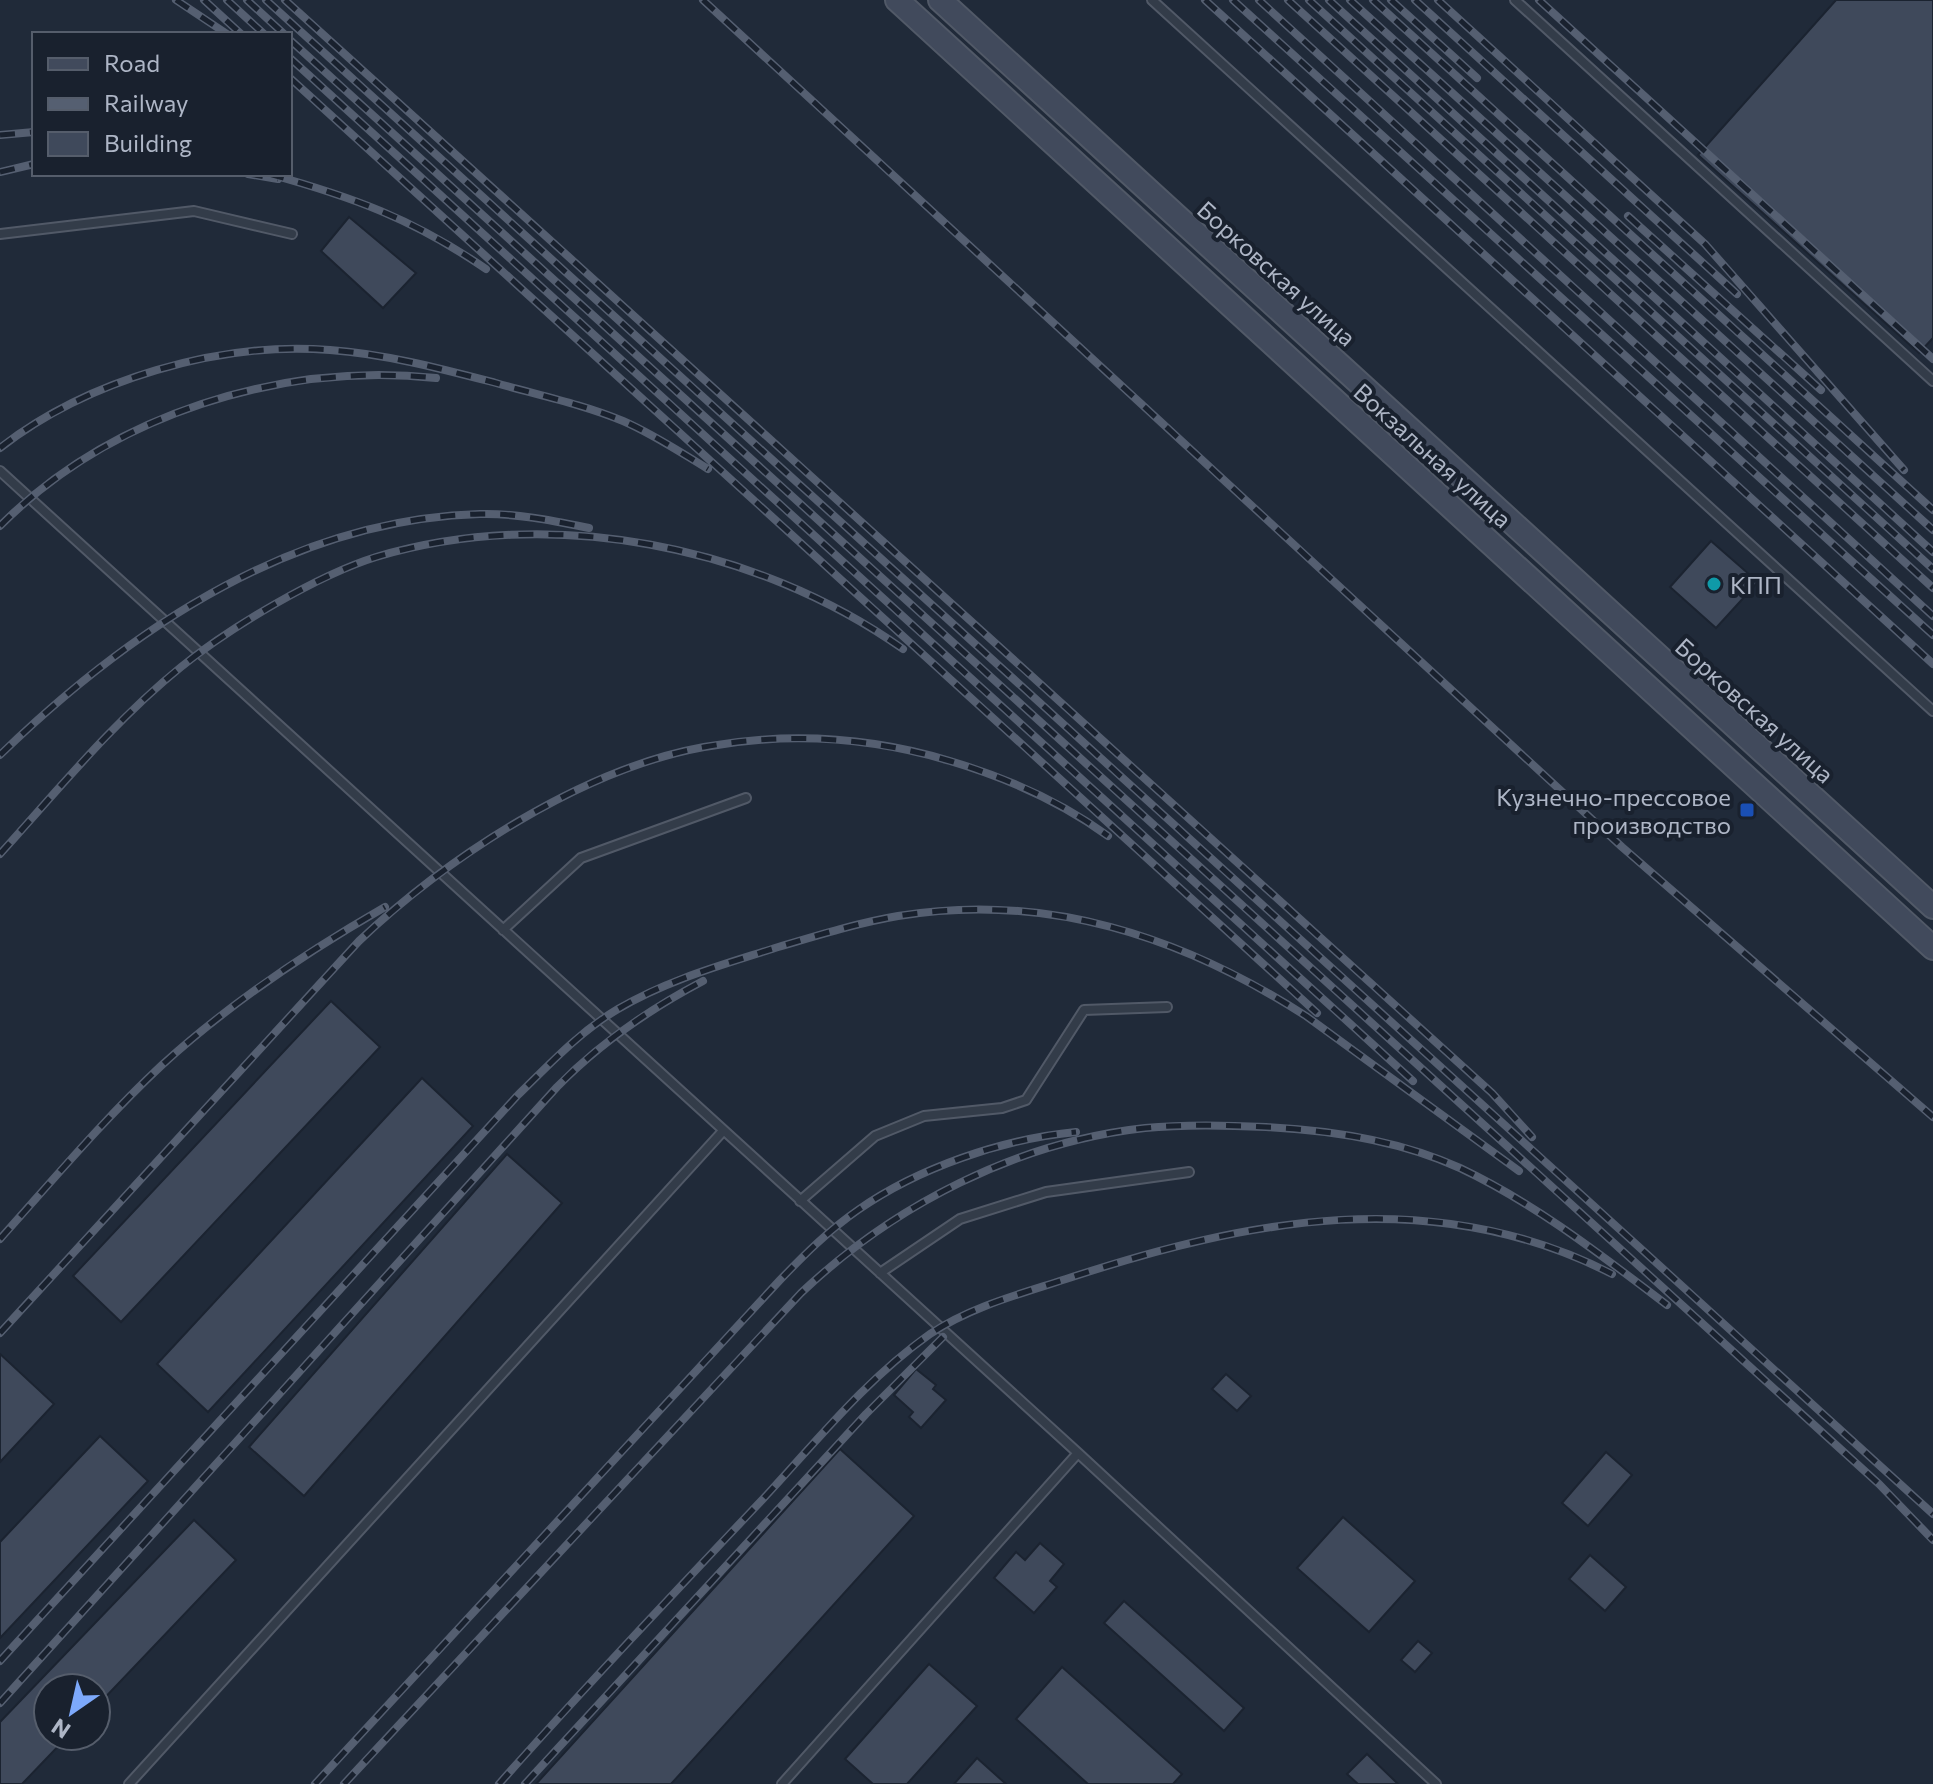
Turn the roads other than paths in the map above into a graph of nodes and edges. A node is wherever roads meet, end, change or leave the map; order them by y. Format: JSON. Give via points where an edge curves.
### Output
{"nodes":[{"id":1,"x":897,"y":0,"type":"edge"},
{"id":2,"x":940,"y":0,"type":"edge"},
{"id":3,"x":1152,"y":0,"type":"edge"},
{"id":4,"x":1515,"y":0,"type":"edge"},
{"id":5,"x":0,"y":234,"type":"edge"},
{"id":6,"x":292,"y":234,"type":"dead end"},
{"id":7,"x":1933,"y":381,"type":"edge"},
{"id":8,"x":0,"y":471,"type":"edge"},
{"id":9,"x":1933,"y":711,"type":"edge"},
{"id":10,"x":746,"y":798,"type":"dead end"},
{"id":11,"x":1933,"y":907,"type":"edge"},
{"id":12,"x":503,"y":930,"type":"junction"},
{"id":13,"x":1933,"y":948,"type":"edge"},
{"id":14,"x":1167,"y":1007,"type":"dead end"},
{"id":15,"x":723,"y":1131,"type":"junction"},
{"id":16,"x":1189,"y":1172,"type":"dead end"},
{"id":17,"x":800,"y":1201,"type":"junction"},
{"id":18,"x":880,"y":1273,"type":"junction"},
{"id":19,"x":1078,"y":1453,"type":"junction"},
{"id":20,"x":129,"y":1784,"type":"edge"},
{"id":21,"x":782,"y":1784,"type":"edge"},
{"id":22,"x":1436,"y":1784,"type":"edge"}],
"edges":[{"from":1,"to":13,"type":"main road","name":"Вокзальная улица"},
{"from":2,"to":11,"type":"main road","name":"Борковская улица"},
{"from":3,"to":9,"type":"lane"},
{"from":4,"to":7,"type":"lane"},
{"from":5,"to":6,"type":"lane","via":[[194,211]]},
{"from":8,"to":12,"type":"lane"},
{"from":10,"to":12,"type":"lane","via":[[581,858]]},
{"from":12,"to":15,"type":"lane"},
{"from":14,"to":17,"type":"lane","via":[[1084,1010],[1026,1100],[1002,1108],[924,1116],[875,1136]]},
{"from":15,"to":17,"type":"lane"},
{"from":15,"to":20,"type":"lane"},
{"from":16,"to":18,"type":"lane","via":[[1046,1192],[960,1219]]},
{"from":17,"to":18,"type":"lane"},
{"from":18,"to":19,"type":"lane"},
{"from":19,"to":21,"type":"lane"},
{"from":19,"to":22,"type":"lane"}]}
